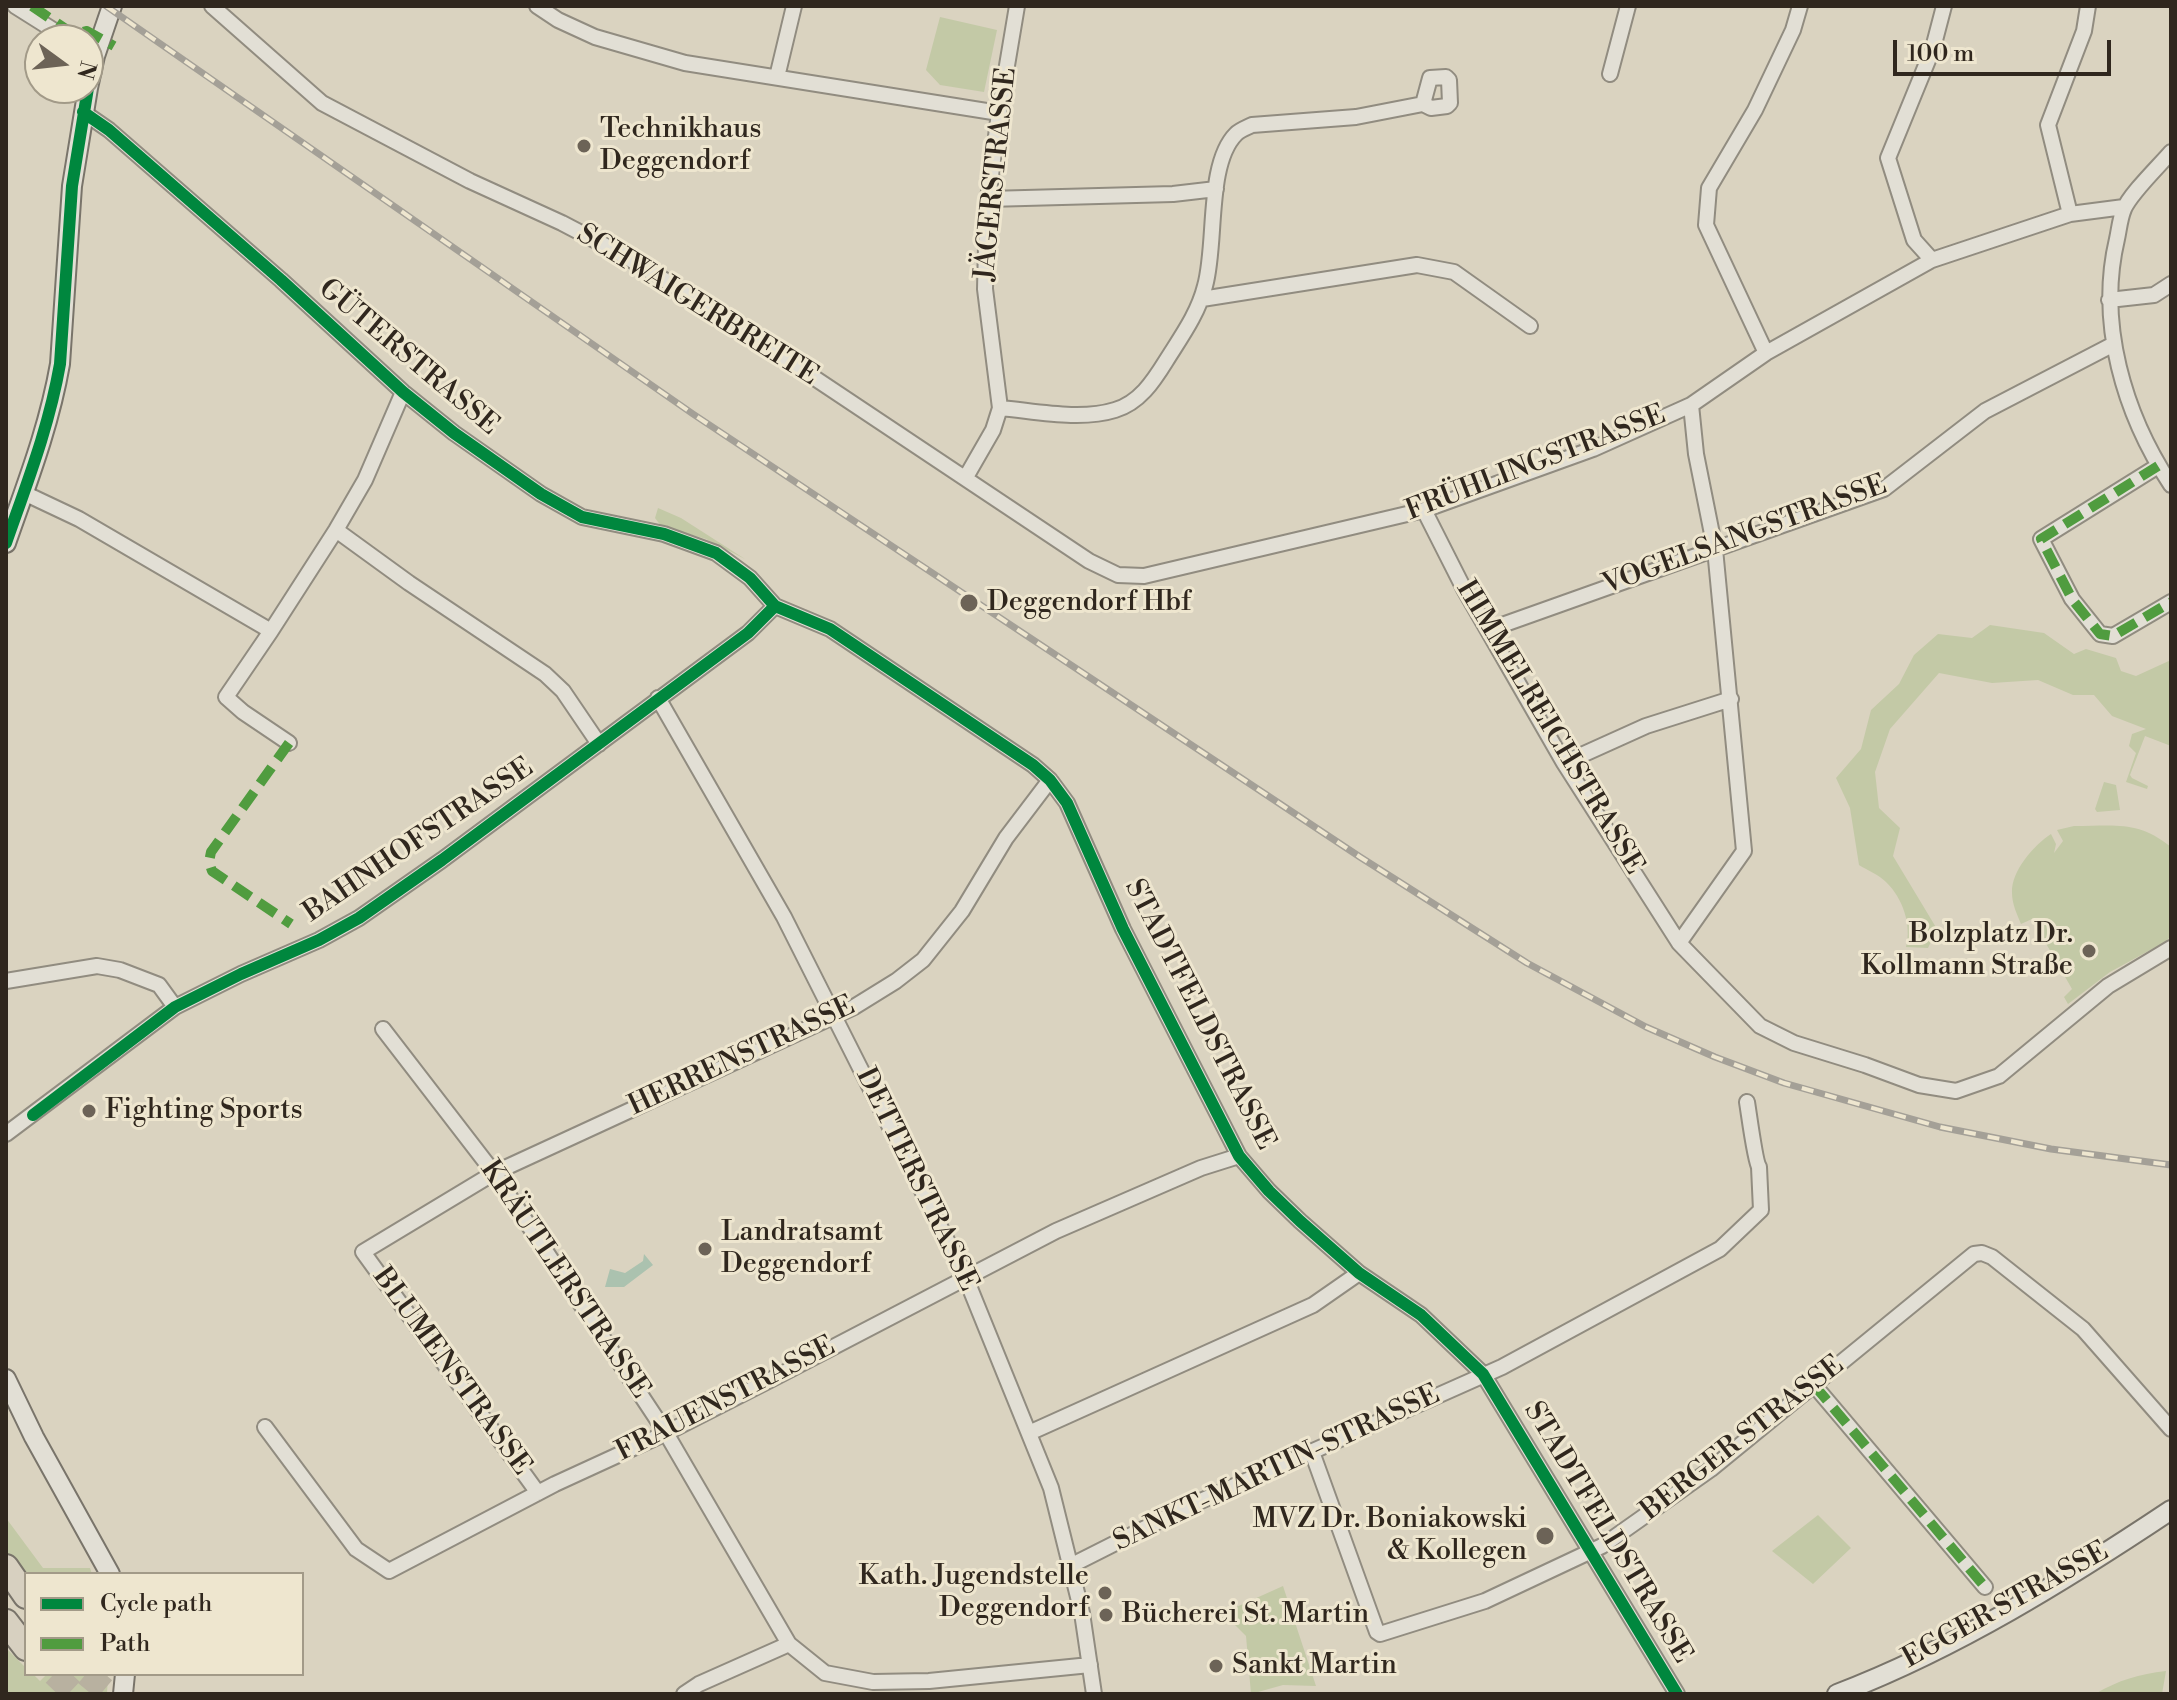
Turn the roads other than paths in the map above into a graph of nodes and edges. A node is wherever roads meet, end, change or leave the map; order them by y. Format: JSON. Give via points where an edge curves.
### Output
{"nodes":[{"id":1,"x":15,"y":6,"type":"edge"},
{"id":2,"x":212,"y":6,"type":"edge"},
{"id":3,"x":537,"y":6,"type":"edge"},
{"id":4,"x":794,"y":6,"type":"edge"},
{"id":5,"x":1017,"y":6,"type":"edge"},
{"id":6,"x":1628,"y":6,"type":"edge"},
{"id":7,"x":1800,"y":6,"type":"edge"},
{"id":8,"x":1944,"y":6,"type":"edge"},
{"id":9,"x":2088,"y":6,"type":"edge"},
{"id":10,"x":44,"y":24,"type":"edge"},
{"id":11,"x":1610,"y":74,"type":"dead end"},
{"id":12,"x":777,"y":77,"type":"junction"},
{"id":13,"x":85,"y":104,"type":"edge"},
{"id":14,"x":1423,"y":104,"type":"dead end"},
{"id":15,"x":83,"y":112,"type":"junction"},
{"id":16,"x":999,"y":113,"type":"junction"},
{"id":17,"x":2171,"y":152,"type":"edge"},
{"id":18,"x":1216,"y":189,"type":"junction"},
{"id":19,"x":988,"y":199,"type":"junction"},
{"id":20,"x":2124,"y":207,"type":"junction"},
{"id":21,"x":2070,"y":214,"type":"junction"},
{"id":22,"x":1932,"y":260,"type":"junction"},
{"id":23,"x":2171,"y":284,"type":"edge"},
{"id":24,"x":1202,"y":299,"type":"junction"},
{"id":25,"x":2109,"y":300,"type":"junction"},
{"id":26,"x":1530,"y":326,"type":"dead end"},
{"id":27,"x":2112,"y":345,"type":"junction"},
{"id":28,"x":1766,"y":353,"type":"junction"},
{"id":29,"x":403,"y":392,"type":"junction"},
{"id":30,"x":1691,"y":405,"type":"junction"},
{"id":31,"x":1000,"y":408,"type":"junction"},
{"id":32,"x":2158,"y":466,"type":"junction"},
{"id":33,"x":966,"y":477,"type":"junction"},
{"id":34,"x":2171,"y":485,"type":"edge"},
{"id":35,"x":24,"y":493,"type":"junction"},
{"id":36,"x":1424,"y":510,"type":"junction"},
{"id":37,"x":336,"y":530,"type":"junction"},
{"id":38,"x":6,"y":543,"type":"edge"},
{"id":39,"x":1715,"y":549,"type":"junction"},
{"id":40,"x":1144,"y":576,"type":"joint"},
{"id":41,"x":2171,"y":602,"type":"edge"},
{"id":42,"x":775,"y":606,"type":"junction"},
{"id":43,"x":1488,"y":630,"type":"junction"},
{"id":44,"x":271,"y":631,"type":"junction"},
{"id":45,"x":658,"y":698,"type":"junction"},
{"id":46,"x":1731,"y":699,"type":"junction"},
{"id":47,"x":289,"y":743,"type":"dead end"},
{"id":48,"x":599,"y":744,"type":"junction"},
{"id":49,"x":1564,"y":763,"type":"junction"},
{"id":50,"x":1050,"y":780,"type":"junction"},
{"id":51,"x":1679,"y":943,"type":"junction"},
{"id":52,"x":2171,"y":948,"type":"edge"},
{"id":53,"x":6,"y":981,"type":"edge"},
{"id":54,"x":175,"y":1007,"type":"junction"},
{"id":55,"x":835,"y":1015,"type":"junction"},
{"id":56,"x":383,"y":1029,"type":"dead end"},
{"id":57,"x":1747,"y":1102,"type":"dead end"},
{"id":58,"x":6,"y":1134,"type":"edge"},
{"id":59,"x":1239,"y":1156,"type":"junction"},
{"id":60,"x":494,"y":1173,"type":"junction"},
{"id":61,"x":363,"y":1252,"type":"joint"},
{"id":62,"x":1359,"y":1273,"type":"junction"},
{"id":63,"x":965,"y":1276,"type":"junction"},
{"id":64,"x":1483,"y":1374,"type":"junction"},
{"id":65,"x":6,"y":1379,"type":"edge"},
{"id":66,"x":1814,"y":1385,"type":"junction"},
{"id":67,"x":265,"y":1427,"type":"dead end"},
{"id":68,"x":2171,"y":1429,"type":"edge"},
{"id":69,"x":666,"y":1433,"type":"junction"},
{"id":70,"x":1029,"y":1433,"type":"junction"},
{"id":71,"x":1312,"y":1452,"type":"junction"},
{"id":72,"x":538,"y":1493,"type":"junction"},
{"id":73,"x":2171,"y":1510,"type":"edge"},
{"id":74,"x":1589,"y":1551,"type":"junction"},
{"id":75,"x":1072,"y":1565,"type":"junction"},
{"id":76,"x":6,"y":1567,"type":"edge"},
{"id":77,"x":109,"y":1572,"type":"edge"},
{"id":78,"x":1985,"y":1587,"type":"dead end"},
{"id":79,"x":6,"y":1593,"type":"edge"},
{"id":80,"x":24,"y":1593,"type":"edge"},
{"id":81,"x":24,"y":1612,"type":"edge"},
{"id":82,"x":6,"y":1622,"type":"edge"},
{"id":83,"x":789,"y":1644,"type":"junction"},
{"id":84,"x":24,"y":1647,"type":"edge"},
{"id":85,"x":1090,"y":1665,"type":"junction"},
{"id":86,"x":684,"y":1694,"type":"edge"},
{"id":87,"x":1094,"y":1694,"type":"edge"},
{"id":88,"x":1677,"y":1694,"type":"edge"},
{"id":89,"x":1837,"y":1694,"type":"edge"}],
"edges":[{"from":1,"to":10,"type":"street"},
{"from":2,"to":33,"type":"street","name":"SCHWAIGERBREITE","via":[[322,103],[623,255]]},
{"from":3,"to":12,"type":"street","via":[[595,37],[685,63]]},
{"from":4,"to":12,"type":"street"},
{"from":5,"to":16,"type":"street","name":"JÄGERSTRASSE"},
{"from":6,"to":11,"type":"street"},
{"from":7,"to":28,"type":"street","via":[[1755,110],[1709,188],[1706,225]]},
{"from":8,"to":22,"type":"street","via":[[1933,48],[1888,158],[1914,240]]},
{"from":9,"to":21,"type":"street","via":[[2084,31],[2048,125]]},
{"from":12,"to":16,"type":"street"},
{"from":13,"to":15,"type":"street"},
{"from":14,"to":18,"type":"street","via":[[1356,117],[1252,125],[1237,132],[1221,157]]},
{"from":15,"to":29,"type":"street","name":"GÜTERSTRASSE"},
{"from":15,"to":35,"type":"street","via":[[72,186],[60,364],[51,415]]},
{"from":16,"to":19,"type":"street","name":"JÄGERSTRASSE"},
{"from":17,"to":20,"type":"street"},
{"from":18,"to":19,"type":"street"},
{"from":18,"to":24,"type":"street"},
{"from":19,"to":31,"type":"street","name":"JÄGERSTRASSE","via":[[985,289]]},
{"from":20,"to":21,"type":"street","name":"FRÜHLINGSTRASSE"},
{"from":20,"to":25,"type":"street","via":[[2110,266]]},
{"from":21,"to":22,"type":"street","name":"FRÜHLINGSTRASSE"},
{"from":22,"to":28,"type":"street","name":"FRÜHLINGSTRASSE"},
{"from":23,"to":25,"type":"street","via":[[2154,295]]},
{"from":24,"to":26,"type":"street","via":[[1417,265],[1454,272]]},
{"from":24,"to":31,"type":"street","via":[[1152,384],[1131,404],[1098,414]]},
{"from":25,"to":27,"type":"street"},
{"from":27,"to":32,"type":"street"},
{"from":27,"to":39,"type":"street","name":"VOGELSANGSTRASSE","via":[[1985,411],[1884,489]]},
{"from":28,"to":30,"type":"street","name":"FRÜHLINGSTRASSE"},
{"from":29,"to":37,"type":"street","via":[[365,480]]},
{"from":29,"to":42,"type":"street","name":"GÜTERSTRASSE","via":[[541,494],[582,517],[664,534],[716,553],[750,578]]},
{"from":30,"to":36,"type":"street","name":"FRÜHLINGSTRASSE","via":[[1593,449]]},
{"from":30,"to":39,"type":"street"},
{"from":31,"to":33,"type":"street"},
{"from":32,"to":34,"type":"street"},
{"from":32,"to":41,"type":"street","via":[[2041,539],[2072,599],[2100,634],[2113,636]]},
{"from":33,"to":40,"type":"street","name":"SCHWAIGERBREITE","via":[[1089,561],[1118,575]]},
{"from":35,"to":38,"type":"street"},
{"from":35,"to":44,"type":"street","via":[[79,519]]},
{"from":36,"to":40,"type":"street","name":"FRÜHLINGSTRASSE"},
{"from":36,"to":43,"type":"street","name":"HIMMELREICHSTRASSE"},
{"from":37,"to":44,"type":"street"},
{"from":37,"to":48,"type":"street","via":[[545,674]]},
{"from":39,"to":43,"type":"street","name":"VOGELSANGSTRASSE"},
{"from":39,"to":46,"type":"street"},
{"from":42,"to":45,"type":"street","name":"BAHNHOFSTRASSE","via":[[748,633]]},
{"from":42,"to":50,"type":"street","name":"STADTFELDSTRASSE","via":[[830,629]]},
{"from":43,"to":49,"type":"street","name":"HIMMELREICHSTRASSE"},
{"from":44,"to":47,"type":"street","via":[[226,697]]},
{"from":45,"to":48,"type":"street","name":"BAHNHOFSTRASSE"},
{"from":45,"to":55,"type":"street","name":"DETTERSTRASSE"},
{"from":46,"to":49,"type":"street","via":[[1646,726]]},
{"from":46,"to":51,"type":"street","via":[[1744,851]]},
{"from":48,"to":54,"type":"street","name":"BAHNHOFSTRASSE","via":[[349,924]]},
{"from":49,"to":51,"type":"street","name":"HIMMELREICHSTRASSE"},
{"from":50,"to":55,"type":"street","name":"HERRENSTRASSE","via":[[923,960]]},
{"from":50,"to":59,"type":"street","name":"STADTFELDSTRASSE","via":[[1067,803],[1123,929]]},
{"from":51,"to":52,"type":"street","name":"HIMMELREICHSTRASSE","via":[[1760,1026],[1794,1043],[1919,1085],[1956,1091],[1999,1076],[2108,986]]},
{"from":53,"to":54,"type":"street","via":[[97,966],[159,985]]},
{"from":54,"to":58,"type":"street","name":"BAHNHOFSTRASSE"},
{"from":55,"to":60,"type":"street","name":"HERRENSTRASSE"},
{"from":55,"to":63,"type":"street","name":"DETTERSTRASSE"},
{"from":56,"to":60,"type":"street","name":"KRÄUTLERSTRASSE"},
{"from":57,"to":64,"type":"street","name":"SANKT-MARTIN-STRASSE","via":[[1761,1210],[1720,1249]]},
{"from":59,"to":62,"type":"street","name":"STADTFELDSTRASSE","via":[[1269,1191]]},
{"from":59,"to":63,"type":"street","name":"FRAUENSTRASSE","via":[[1056,1231]]},
{"from":60,"to":61,"type":"street","name":"HERRENSTRASSE"},
{"from":60,"to":69,"type":"street","name":"KRÄUTLERSTRASSE"},
{"from":61,"to":72,"type":"street","name":"BLUMENSTRASSE"},
{"from":62,"to":64,"type":"street","name":"STADTFELDSTRASSE","via":[[1421,1315]]},
{"from":62,"to":70,"type":"street","via":[[1313,1305]]},
{"from":63,"to":69,"type":"street","name":"FRAUENSTRASSE"},
{"from":63,"to":70,"type":"street","name":"DETTERSTRASSE"},
{"from":64,"to":71,"type":"street","name":"SANKT-MARTIN-STRASSE"},
{"from":64,"to":74,"type":"street","name":"STADTFELDSTRASSE"},
{"from":65,"to":77,"type":"street"},
{"from":66,"to":68,"type":"street","name":"BERGER STRASSE","via":[[1974,1254],[1982,1253],[2083,1329]]},
{"from":66,"to":74,"type":"street","name":"BERGER STRASSE","via":[[1711,1469]]},
{"from":66,"to":78,"type":"street"},
{"from":67,"to":72,"type":"street","name":"FRAUENSTRASSE","via":[[356,1549],[389,1571]]},
{"from":69,"to":72,"type":"street","name":"FRAUENSTRASSE"},
{"from":69,"to":83,"type":"street","name":"KRÄUTLERSTRASSE"},
{"from":70,"to":75,"type":"street","name":"DETTERSTRASSE"},
{"from":71,"to":74,"type":"street","name":"BERGER STRASSE","via":[[1378,1633],[1462,1610]]},
{"from":71,"to":75,"type":"street","name":"SANKT-MARTIN-STRASSE"},
{"from":73,"to":89,"type":"street","name":"EGGER STRASSE","via":[[1999,1615]]},
{"from":74,"to":88,"type":"street","name":"STADTFELDSTRASSE"},
{"from":75,"to":85,"type":"street","name":"DETTERSTRASSE"},
{"from":76,"to":80,"type":"highway"},
{"from":79,"to":81,"type":"highway"},
{"from":82,"to":84,"type":"highway"},
{"from":83,"to":85,"type":"street","name":"KRÄUTLERSTRASSE","via":[[825,1673],[873,1682]]},
{"from":83,"to":86,"type":"street"},
{"from":85,"to":87,"type":"street","name":"DETTERSTRASSE"}]}
